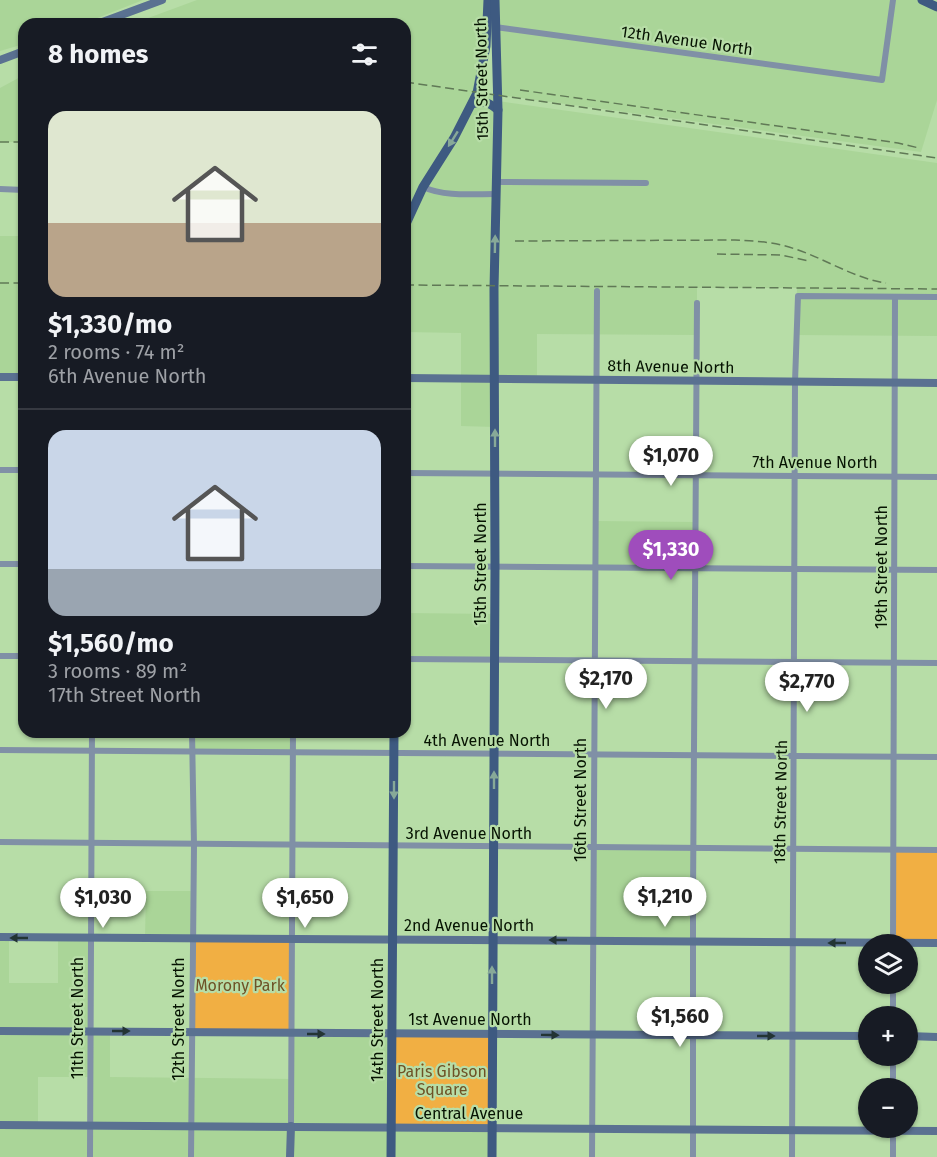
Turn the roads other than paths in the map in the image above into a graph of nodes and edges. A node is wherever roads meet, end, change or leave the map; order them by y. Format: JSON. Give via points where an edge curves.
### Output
{"nodes":[{"id":1,"x":162,"y":0,"type":"edge"},
{"id":2,"x":488,"y":0,"type":"edge"},
{"id":3,"x":495,"y":0,"type":"edge"},
{"id":4,"x":893,"y":0,"type":"edge"},
{"id":5,"x":922,"y":0,"type":"edge"},
{"id":6,"x":937,"y":7,"type":"edge"},
{"id":7,"x":113,"y":18,"type":"edge"},
{"id":8,"x":491,"y":27,"type":"junction"},
{"id":9,"x":18,"y":53,"type":"edge"},
{"id":10,"x":0,"y":60,"type":"edge"},
{"id":11,"x":472,"y":104,"type":"junction"},
{"id":12,"x":498,"y":110,"type":"junction"},
{"id":13,"x":496,"y":182,"type":"junction"},
{"id":14,"x":646,"y":183,"type":"dead end"},
{"id":15,"x":423,"y":187,"type":"junction"},
{"id":16,"x":0,"y":189,"type":"edge"},
{"id":17,"x":18,"y":190,"type":"edge"},
{"id":18,"x":496,"y":194,"type":"junction"},
{"id":19,"x":411,"y":213,"type":"edge"},
{"id":20,"x":597,"y":291,"type":"dead end"},
{"id":21,"x":895,"y":297,"type":"junction"},
{"id":22,"x":937,"y":297,"type":"edge"},
{"id":23,"x":697,"y":303,"type":"dead end"},
{"id":24,"x":0,"y":377,"type":"edge"},
{"id":25,"x":18,"y":377,"type":"edge"},
{"id":26,"x":411,"y":378,"type":"edge"},
{"id":27,"x":495,"y":380,"type":"junction"},
{"id":28,"x":596,"y":380,"type":"junction"},
{"id":29,"x":695,"y":381,"type":"junction"},
{"id":30,"x":795,"y":382,"type":"junction"},
{"id":31,"x":896,"y":382,"type":"junction"},
{"id":32,"x":937,"y":383,"type":"edge"},
{"id":33,"x":0,"y":470,"type":"edge"},
{"id":34,"x":18,"y":470,"type":"edge"},
{"id":35,"x":411,"y":473,"type":"edge"},
{"id":36,"x":495,"y":474,"type":"junction"},
{"id":37,"x":595,"y":475,"type":"junction"},
{"id":38,"x":795,"y":475,"type":"junction"},
{"id":39,"x":695,"y":476,"type":"junction"},
{"id":40,"x":896,"y":476,"type":"junction"},
{"id":41,"x":937,"y":477,"type":"edge"},
{"id":42,"x":0,"y":564,"type":"edge"},
{"id":43,"x":18,"y":564,"type":"edge"},
{"id":44,"x":411,"y":566,"type":"edge"},
{"id":45,"x":495,"y":567,"type":"junction"},
{"id":46,"x":595,"y":568,"type":"junction"},
{"id":47,"x":694,"y":569,"type":"junction"},
{"id":48,"x":795,"y":569,"type":"junction"},
{"id":49,"x":895,"y":570,"type":"junction"},
{"id":50,"x":937,"y":570,"type":"edge"},
{"id":51,"x":0,"y":656,"type":"edge"},
{"id":52,"x":18,"y":656,"type":"edge"},
{"id":53,"x":411,"y":659,"type":"edge"},
{"id":54,"x":495,"y":660,"type":"junction"},
{"id":55,"x":594,"y":660,"type":"junction"},
{"id":56,"x":694,"y":662,"type":"junction"},
{"id":57,"x":795,"y":662,"type":"junction"},
{"id":58,"x":894,"y":663,"type":"junction"},
{"id":59,"x":937,"y":663,"type":"edge"},
{"id":60,"x":92,"y":738,"type":"edge"},
{"id":61,"x":192,"y":738,"type":"edge"},
{"id":62,"x":293,"y":738,"type":"edge"},
{"id":63,"x":394,"y":738,"type":"edge"},
{"id":64,"x":0,"y":750,"type":"edge"},
{"id":65,"x":92,"y":750,"type":"junction"},
{"id":66,"x":192,"y":751,"type":"junction"},
{"id":67,"x":292,"y":752,"type":"junction"},
{"id":68,"x":394,"y":753,"type":"junction"},
{"id":69,"x":494,"y":753,"type":"junction"},
{"id":70,"x":593,"y":754,"type":"junction"},
{"id":71,"x":694,"y":756,"type":"junction"},
{"id":72,"x":795,"y":756,"type":"junction"},
{"id":73,"x":895,"y":757,"type":"junction"},
{"id":74,"x":937,"y":757,"type":"edge"},
{"id":75,"x":0,"y":842,"type":"edge"},
{"id":76,"x":92,"y":843,"type":"junction"},
{"id":77,"x":194,"y":845,"type":"junction"},
{"id":78,"x":293,"y":845,"type":"junction"},
{"id":79,"x":394,"y":847,"type":"junction"},
{"id":80,"x":494,"y":847,"type":"junction"},
{"id":81,"x":593,"y":848,"type":"junction"},
{"id":82,"x":693,"y":849,"type":"junction"},
{"id":83,"x":794,"y":849,"type":"junction"},
{"id":84,"x":894,"y":850,"type":"junction"},
{"id":85,"x":937,"y":850,"type":"edge"},
{"id":86,"x":893,"y":934,"type":"edge"},
{"id":87,"x":0,"y":937,"type":"edge"},
{"id":88,"x":91,"y":938,"type":"junction"},
{"id":89,"x":192,"y":939,"type":"junction"},
{"id":90,"x":292,"y":939,"type":"junction"},
{"id":91,"x":392,"y":939,"type":"junction"},
{"id":92,"x":493,"y":940,"type":"junction"},
{"id":93,"x":592,"y":940,"type":"junction"},
{"id":94,"x":693,"y":941,"type":"junction"},
{"id":95,"x":793,"y":943,"type":"junction"},
{"id":96,"x":918,"y":943,"type":"edge"},
{"id":97,"x":937,"y":943,"type":"edge"},
{"id":98,"x":858,"y":944,"type":"edge"},
{"id":99,"x":0,"y":1031,"type":"edge"},
{"id":100,"x":92,"y":1031,"type":"junction"},
{"id":101,"x":192,"y":1032,"type":"junction"},
{"id":102,"x":292,"y":1034,"type":"junction"},
{"id":103,"x":392,"y":1034,"type":"junction"},
{"id":104,"x":492,"y":1034,"type":"junction"},
{"id":105,"x":592,"y":1035,"type":"junction"},
{"id":106,"x":692,"y":1035,"type":"junction"},
{"id":107,"x":793,"y":1036,"type":"junction"},
{"id":108,"x":858,"y":1036,"type":"edge"},
{"id":109,"x":918,"y":1036,"type":"edge"},
{"id":110,"x":937,"y":1037,"type":"edge"},
{"id":111,"x":0,"y":1125,"type":"edge"},
{"id":112,"x":90,"y":1125,"type":"junction"},
{"id":113,"x":191,"y":1126,"type":"junction"},
{"id":114,"x":291,"y":1126,"type":"junction"},
{"id":115,"x":391,"y":1127,"type":"junction"},
{"id":116,"x":492,"y":1129,"type":"junction"},
{"id":117,"x":592,"y":1129,"type":"junction"},
{"id":118,"x":792,"y":1129,"type":"junction"},
{"id":119,"x":858,"y":1129,"type":"edge"},
{"id":120,"x":694,"y":1130,"type":"junction"},
{"id":121,"x":918,"y":1130,"type":"edge"},
{"id":122,"x":937,"y":1131,"type":"edge"},
{"id":123,"x":893,"y":1138,"type":"edge"},
{"id":124,"x":90,"y":1157,"type":"edge"},
{"id":125,"x":191,"y":1157,"type":"edge"},
{"id":126,"x":290,"y":1157,"type":"edge"},
{"id":127,"x":391,"y":1157,"type":"edge"},
{"id":128,"x":492,"y":1157,"type":"edge"},
{"id":129,"x":592,"y":1157,"type":"edge"},
{"id":130,"x":693,"y":1157,"type":"edge"},
{"id":131,"x":792,"y":1157,"type":"edge"},
{"id":132,"x":893,"y":1157,"type":"edge"}],
"edges":[{"from":1,"to":7,"type":"main road"},
{"from":2,"to":8,"type":"main road","name":"15th Street North"},
{"from":3,"to":8,"type":"main road","name":"15th Street North"},
{"from":4,"to":8,"type":"street","name":"12th Avenue North","via":[[882,80]]},
{"from":5,"to":6,"type":"main road"},
{"from":8,"to":11,"type":"main road","name":"15th Street North"},
{"from":8,"to":12,"type":"main road","name":"15th Street North"},
{"from":9,"to":10,"type":"main road"},
{"from":11,"to":12,"type":"main road","via":[[488,102]]},
{"from":11,"to":15,"type":"main road","one_way":true},
{"from":12,"to":13,"type":"main road","name":"15th Street North"},
{"from":13,"to":14,"type":"street"},
{"from":13,"to":18,"type":"main road","name":"15th Street North"},
{"from":15,"to":18,"type":"street","via":[[444,193]]},
{"from":15,"to":19,"type":"main road"},
{"from":16,"to":17,"type":"street"},
{"from":27,"to":18,"type":"main road","name":"15th Street North","one_way":true},
{"from":20,"to":28,"type":"street","name":"16th Street North"},
{"from":21,"to":22,"type":"street"},
{"from":21,"to":30,"type":"street","name":"18th Street North","via":[[798,296]]},
{"from":21,"to":31,"type":"street","name":"19th Street North"},
{"from":23,"to":29,"type":"street"},
{"from":24,"to":25,"type":"main road"},
{"from":26,"to":27,"type":"main road","name":"8th Avenue North"},
{"from":27,"to":28,"type":"main road","name":"8th Avenue North"},
{"from":36,"to":27,"type":"main road","name":"15th Street North","one_way":true},
{"from":28,"to":29,"type":"main road","name":"8th Avenue North"},
{"from":28,"to":37,"type":"street","name":"16th Street North"},
{"from":29,"to":30,"type":"main road","name":"8th Avenue North"},
{"from":29,"to":39,"type":"street"},
{"from":30,"to":31,"type":"main road","name":"8th Avenue North"},
{"from":30,"to":38,"type":"street","name":"18th Street North"},
{"from":31,"to":32,"type":"main road","name":"8th Avenue North"},
{"from":31,"to":40,"type":"street","name":"19th Street North"},
{"from":33,"to":34,"type":"street"},
{"from":35,"to":36,"type":"street","name":"7th Avenue North"},
{"from":36,"to":37,"type":"street","name":"7th Avenue North"},
{"from":36,"to":45,"type":"main road","name":"15th Street North"},
{"from":37,"to":39,"type":"street","name":"7th Avenue North"},
{"from":37,"to":46,"type":"street","name":"16th Street North"},
{"from":38,"to":39,"type":"street","name":"7th Avenue North"},
{"from":38,"to":40,"type":"street","name":"7th Avenue North"},
{"from":38,"to":48,"type":"street","name":"18th Street North"},
{"from":39,"to":47,"type":"street"},
{"from":40,"to":41,"type":"street","name":"7th Avenue North"},
{"from":40,"to":49,"type":"street","name":"19th Street North"},
{"from":42,"to":43,"type":"street"},
{"from":44,"to":45,"type":"street"},
{"from":45,"to":46,"type":"street"},
{"from":45,"to":54,"type":"main road","name":"15th Street North"},
{"from":46,"to":47,"type":"street"},
{"from":46,"to":55,"type":"street","name":"16th Street North"},
{"from":47,"to":48,"type":"street"},
{"from":47,"to":56,"type":"street"},
{"from":48,"to":49,"type":"street"},
{"from":48,"to":57,"type":"street","name":"18th Street North"},
{"from":49,"to":50,"type":"street"},
{"from":49,"to":58,"type":"street","name":"19th Street North"},
{"from":51,"to":52,"type":"street"},
{"from":53,"to":54,"type":"street"},
{"from":54,"to":55,"type":"street"},
{"from":54,"to":69,"type":"main road","name":"15th Street North"},
{"from":55,"to":56,"type":"street"},
{"from":55,"to":70,"type":"street","name":"16th Street North"},
{"from":56,"to":57,"type":"street"},
{"from":56,"to":71,"type":"street"},
{"from":57,"to":58,"type":"street"},
{"from":57,"to":72,"type":"street","name":"18th Street North"},
{"from":58,"to":59,"type":"street"},
{"from":58,"to":73,"type":"street","name":"19th Street North"},
{"from":60,"to":65,"type":"street","name":"11th Street North"},
{"from":61,"to":66,"type":"street","name":"12th Street North"},
{"from":62,"to":67,"type":"street"},
{"from":63,"to":68,"type":"main road","name":"14th Street North"},
{"from":64,"to":65,"type":"street","name":"4th Avenue North"},
{"from":65,"to":66,"type":"street","name":"4th Avenue North"},
{"from":65,"to":76,"type":"street","name":"11th Street North"},
{"from":66,"to":67,"type":"street","name":"4th Avenue North"},
{"from":66,"to":77,"type":"street","name":"12th Street North"},
{"from":67,"to":68,"type":"street","name":"4th Avenue North"},
{"from":67,"to":78,"type":"street"},
{"from":68,"to":69,"type":"street","name":"4th Avenue North"},
{"from":68,"to":79,"type":"main road","name":"14th Street North","one_way":true},
{"from":69,"to":70,"type":"street","name":"4th Avenue North"},
{"from":80,"to":69,"type":"main road","name":"15th Street North","one_way":true},
{"from":70,"to":71,"type":"street","name":"4th Avenue North"},
{"from":70,"to":81,"type":"street","name":"16th Street North"},
{"from":71,"to":72,"type":"street","name":"4th Avenue North"},
{"from":71,"to":82,"type":"street"},
{"from":72,"to":73,"type":"street","name":"4th Avenue North"},
{"from":72,"to":83,"type":"street","name":"18th Street North"},
{"from":73,"to":74,"type":"street","name":"4th Avenue North"},
{"from":73,"to":84,"type":"street","name":"19th Street North"},
{"from":75,"to":76,"type":"street","name":"3rd Avenue North"},
{"from":76,"to":77,"type":"street","name":"3rd Avenue North"},
{"from":76,"to":88,"type":"street","name":"11th Street North"},
{"from":77,"to":78,"type":"street","name":"3rd Avenue North"},
{"from":77,"to":89,"type":"street","name":"12th Street North"},
{"from":78,"to":79,"type":"street","name":"3rd Avenue North"},
{"from":78,"to":90,"type":"street"},
{"from":79,"to":80,"type":"street","name":"3rd Avenue North"},
{"from":79,"to":91,"type":"main road","name":"14th Street North"},
{"from":80,"to":81,"type":"street","name":"3rd Avenue North"},
{"from":80,"to":92,"type":"main road","name":"15th Street North"},
{"from":81,"to":82,"type":"street","name":"3rd Avenue North"},
{"from":81,"to":93,"type":"street","name":"16th Street North"},
{"from":82,"to":83,"type":"street","name":"3rd Avenue North"},
{"from":82,"to":94,"type":"street"},
{"from":83,"to":84,"type":"street","name":"3rd Avenue North"},
{"from":83,"to":95,"type":"street","name":"18th Street North"},
{"from":84,"to":85,"type":"street","name":"3rd Avenue North"},
{"from":84,"to":86,"type":"street","name":"19th Street North"},
{"from":88,"to":87,"type":"main road","name":"2nd Avenue North","one_way":true},
{"from":88,"to":89,"type":"main road","name":"2nd Avenue North"},
{"from":88,"to":100,"type":"street","name":"11th Street North"},
{"from":89,"to":90,"type":"main road","name":"2nd Avenue North"},
{"from":89,"to":101,"type":"street","name":"12th Street North"},
{"from":90,"to":91,"type":"main road","name":"2nd Avenue North"},
{"from":90,"to":102,"type":"street"},
{"from":91,"to":92,"type":"main road","name":"2nd Avenue North"},
{"from":91,"to":103,"type":"main road","name":"14th Street North"},
{"from":93,"to":92,"type":"main road","name":"2nd Avenue North","one_way":true},
{"from":104,"to":92,"type":"main road","name":"15th Street North","one_way":true},
{"from":93,"to":94,"type":"main road","name":"2nd Avenue North"},
{"from":93,"to":105,"type":"street","name":"16th Street North"},
{"from":94,"to":95,"type":"main road","name":"2nd Avenue North"},
{"from":94,"to":106,"type":"street"},
{"from":98,"to":95,"type":"main road","name":"2nd Avenue North","one_way":true},
{"from":95,"to":107,"type":"street","name":"18th Street North"},
{"from":96,"to":97,"type":"main road","name":"2nd Avenue North"},
{"from":99,"to":100,"type":"main road","name":"1st Avenue North"},
{"from":100,"to":101,"type":"main road","name":"1st Avenue North","one_way":true},
{"from":100,"to":112,"type":"street","name":"11th Street North"},
{"from":101,"to":102,"type":"main road","name":"1st Avenue North"},
{"from":101,"to":113,"type":"street","name":"12th Street North"},
{"from":102,"to":103,"type":"main road","name":"1st Avenue North","one_way":true},
{"from":102,"to":114,"type":"street"},
{"from":103,"to":104,"type":"main road","name":"1st Avenue North"},
{"from":103,"to":115,"type":"main road","name":"14th Street North"},
{"from":104,"to":105,"type":"main road","name":"1st Avenue North","one_way":true},
{"from":104,"to":116,"type":"main road","name":"15th Street North"},
{"from":105,"to":106,"type":"main road","name":"1st Avenue North"},
{"from":105,"to":117,"type":"street","name":"16th Street North"},
{"from":106,"to":107,"type":"main road","name":"1st Avenue North","one_way":true},
{"from":106,"to":120,"type":"street"},
{"from":107,"to":108,"type":"main road","name":"1st Avenue North"},
{"from":107,"to":118,"type":"street","name":"18th Street North"},
{"from":109,"to":110,"type":"main road"},
{"from":111,"to":112,"type":"main road","name":"Central Avenue"},
{"from":112,"to":113,"type":"main road","name":"Central Avenue"},
{"from":112,"to":124,"type":"street","name":"11th Street North"},
{"from":113,"to":114,"type":"main road","name":"Central Avenue"},
{"from":113,"to":125,"type":"street","name":"12th Street North"},
{"from":114,"to":115,"type":"main road","name":"Central Avenue"},
{"from":114,"to":126,"type":"main road"},
{"from":115,"to":116,"type":"main road","name":"Central Avenue"},
{"from":115,"to":127,"type":"main road","name":"14th Street North"},
{"from":116,"to":117,"type":"main road","name":"Central Avenue"},
{"from":116,"to":128,"type":"main road","name":"15th Street North"},
{"from":117,"to":120,"type":"main road","name":"Central Avenue"},
{"from":117,"to":129,"type":"street","name":"16th Street North"},
{"from":118,"to":119,"type":"main road","name":"Central Avenue"},
{"from":118,"to":120,"type":"main road","name":"Central Avenue"},
{"from":118,"to":131,"type":"street","name":"18th Street North"},
{"from":120,"to":130,"type":"street"},
{"from":121,"to":122,"type":"main road","name":"Central Avenue"},
{"from":123,"to":132,"type":"street"}]}
